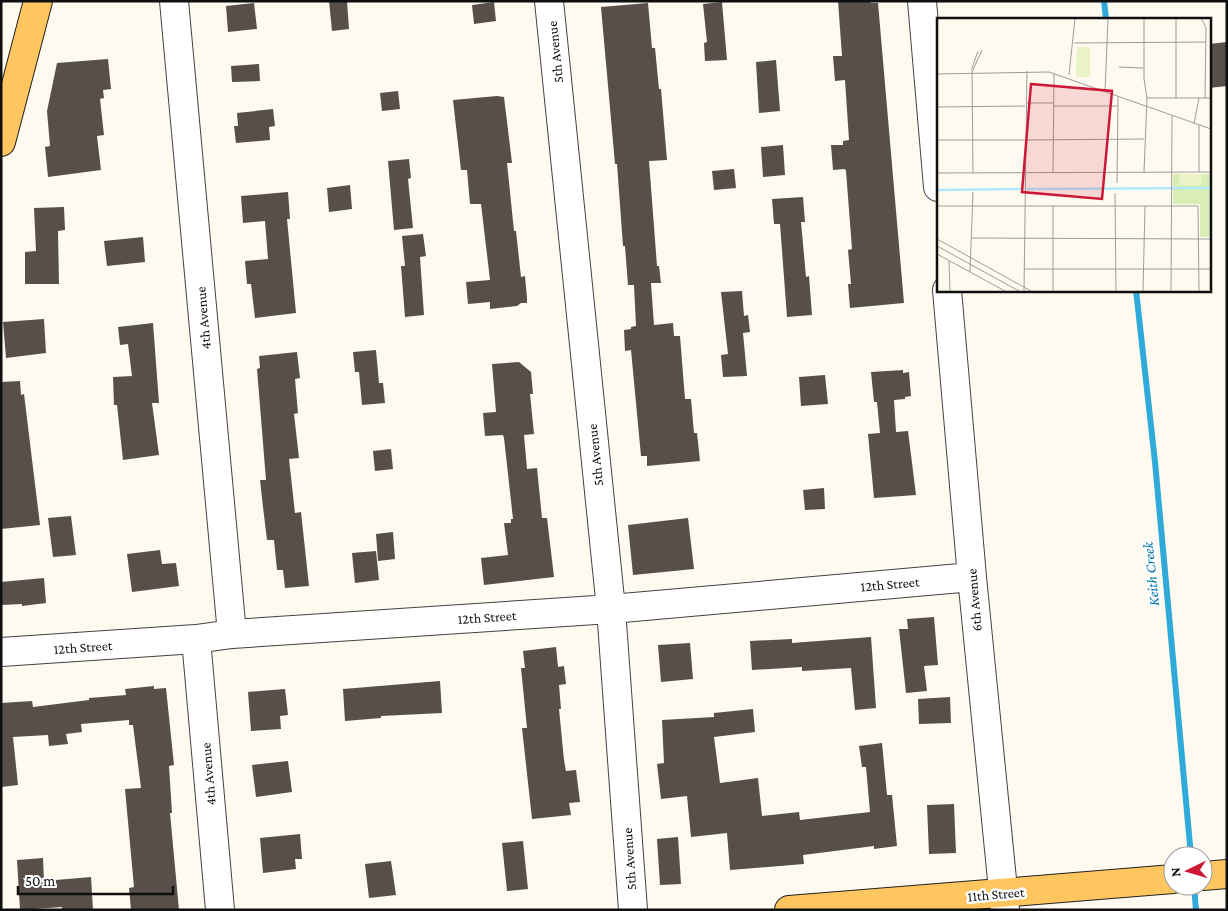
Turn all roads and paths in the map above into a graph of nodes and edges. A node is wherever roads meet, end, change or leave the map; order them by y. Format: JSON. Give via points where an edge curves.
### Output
{"nodes":[{"id":1,"x":38,"y":1,"type":"edge"},
{"id":2,"x":174,"y":1,"type":"edge"},
{"id":3,"x":550,"y":1,"type":"edge"},
{"id":4,"x":922,"y":1,"type":"edge"},
{"id":5,"x":9,"y":79,"type":"edge"},
{"id":6,"x":1,"y":142,"type":"edge"},
{"id":7,"x":937,"y":175,"type":"edge"},
{"id":8,"x":947,"y":291,"type":"edge"},
{"id":9,"x":972,"y":577,"type":"junction"},
{"id":10,"x":611,"y":608,"type":"junction"},
{"id":11,"x":232,"y":634,"type":"junction"},
{"id":12,"x":196,"y":639,"type":"junction"},
{"id":13,"x":1,"y":652,"type":"edge"},
{"id":14,"x":1163,"y":880,"type":"edge"},
{"id":15,"x":1004,"y":902,"type":"edge"},
{"id":16,"x":220,"y":910,"type":"edge"},
{"id":17,"x":633,"y":910,"type":"edge"},
{"id":18,"x":789,"y":910,"type":"edge"}],
"edges":[{"from":1,"to":5,"type":"main road"},
{"from":2,"to":11,"type":"street","name":"4th Avenue"},
{"from":3,"to":10,"type":"street","name":"5th Avenue"},
{"from":4,"to":7,"type":"street"},
{"from":5,"to":6,"type":"main road"},
{"from":8,"to":9,"type":"street","name":"6th Avenue"},
{"from":9,"to":10,"type":"street","name":"12th Street"},
{"from":9,"to":15,"type":"street","name":"6th Avenue"},
{"from":10,"to":11,"type":"street","name":"12th Street"},
{"from":10,"to":17,"type":"street","name":"5th Avenue"},
{"from":11,"to":12,"type":"street","name":"12th Street"},
{"from":12,"to":13,"type":"street","name":"12th Street"},
{"from":12,"to":16,"type":"street","name":"4th Avenue"},
{"from":14,"to":15,"type":"main road","name":"11th Street"},
{"from":15,"to":18,"type":"main road","name":"11th Street"}]}
